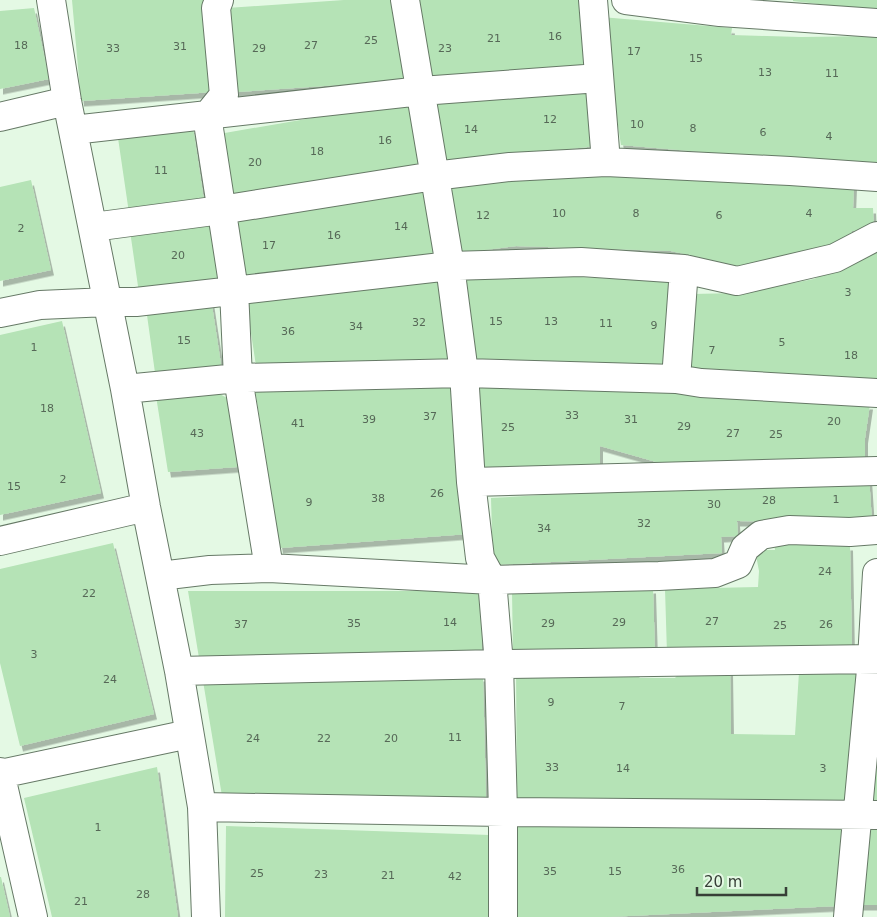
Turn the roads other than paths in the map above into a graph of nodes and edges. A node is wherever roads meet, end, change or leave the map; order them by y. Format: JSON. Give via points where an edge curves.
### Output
{"nodes":[{"id":1,"x":51,"y":0,"type":"edge"},
{"id":2,"x":219,"y":0,"type":"edge"},
{"id":3,"x":405,"y":0,"type":"edge"},
{"id":4,"x":593,"y":0,"type":"edge"},
{"id":5,"x":626,"y":0,"type":"edge"},
{"id":6,"x":721,"y":6,"type":"edge"},
{"id":7,"x":877,"y":24,"type":"edge"},
{"id":8,"x":599,"y":78,"type":"junction"},
{"id":9,"x":421,"y":91,"type":"junction"},
{"id":10,"x":67,"y":101,"type":"junction"},
{"id":11,"x":207,"y":116,"type":"junction"},
{"id":12,"x":0,"y":117,"type":"edge"},
{"id":13,"x":73,"y":130,"type":"junction"},
{"id":14,"x":606,"y":162,"type":"junction"},
{"id":15,"x":434,"y":176,"type":"junction"},
{"id":16,"x":877,"y":178,"type":"edge"},
{"id":17,"x":220,"y":210,"type":"junction"},
{"id":18,"x":93,"y":227,"type":"junction"},
{"id":19,"x":877,"y":236,"type":"edge"},
{"id":20,"x":450,"y":266,"type":"junction"},
{"id":21,"x":684,"y":269,"type":"junction"},
{"id":22,"x":234,"y":290,"type":"junction"},
{"id":23,"x":108,"y":302,"type":"junction"},
{"id":24,"x":0,"y":313,"type":"edge"},
{"id":25,"x":464,"y":373,"type":"junction"},
{"id":26,"x":238,"y":378,"type":"junction"},
{"id":27,"x":676,"y":379,"type":"junction"},
{"id":28,"x":125,"y":389,"type":"junction"},
{"id":29,"x":877,"y":393,"type":"edge"},
{"id":30,"x":877,"y":471,"type":"edge"},
{"id":31,"x":472,"y":482,"type":"junction"},
{"id":32,"x":146,"y":507,"type":"junction"},
{"id":33,"x":877,"y":530,"type":"edge"},
{"id":34,"x":0,"y":541,"type":"edge"},
{"id":35,"x":269,"y":568,"type":"junction"},
{"id":36,"x":877,"y":572,"type":"edge"},
{"id":37,"x":160,"y":576,"type":"junction"},
{"id":38,"x":492,"y":580,"type":"junction"},
{"id":39,"x":875,"y":659,"type":"edge"},
{"id":40,"x":499,"y":664,"type":"junction"},
{"id":41,"x":179,"y":671,"type":"junction"},
{"id":42,"x":189,"y":734,"type":"junction"},
{"id":43,"x":0,"y":773,"type":"edge"},
{"id":44,"x":202,"y":807,"type":"junction"},
{"id":45,"x":503,"y":812,"type":"junction"},
{"id":46,"x":867,"y":815,"type":"edge"},
{"id":47,"x":33,"y":917,"type":"edge"},
{"id":48,"x":206,"y":917,"type":"edge"},
{"id":49,"x":503,"y":917,"type":"edge"},
{"id":50,"x":848,"y":917,"type":"edge"}],
"edges":[{"from":1,"to":10,"type":"street"},
{"from":2,"to":11,"type":"street","via":[[216,8],[224,95]]},
{"from":3,"to":9,"type":"street"},
{"from":4,"to":8,"type":"street"},
{"from":5,"to":6,"type":"street"},
{"from":6,"to":7,"type":"street"},
{"from":8,"to":9,"type":"street"},
{"from":8,"to":14,"type":"street"},
{"from":9,"to":11,"type":"street"},
{"from":9,"to":15,"type":"street"},
{"from":10,"to":12,"type":"street"},
{"from":10,"to":13,"type":"street"},
{"from":11,"to":13,"type":"street"},
{"from":11,"to":17,"type":"street"},
{"from":13,"to":18,"type":"street"},
{"from":14,"to":15,"type":"street","via":[[510,167]]},
{"from":14,"to":16,"type":"street"},
{"from":15,"to":17,"type":"street"},
{"from":15,"to":20,"type":"street"},
{"from":17,"to":18,"type":"street"},
{"from":17,"to":22,"type":"street"},
{"from":18,"to":23,"type":"street"},
{"from":19,"to":21,"type":"street","via":[[834,258],[737,281]]},
{"from":20,"to":21,"type":"street","via":[[581,262]]},
{"from":20,"to":22,"type":"street"},
{"from":20,"to":25,"type":"street"},
{"from":21,"to":27,"type":"street"},
{"from":22,"to":23,"type":"street","via":[[136,302]]},
{"from":22,"to":26,"type":"street"},
{"from":23,"to":24,"type":"street","via":[[40,305]]},
{"from":23,"to":28,"type":"street"},
{"from":25,"to":26,"type":"street"},
{"from":25,"to":27,"type":"street"},
{"from":25,"to":31,"type":"street"},
{"from":26,"to":28,"type":"street"},
{"from":26,"to":35,"type":"street"},
{"from":27,"to":29,"type":"street"},
{"from":28,"to":32,"type":"street"},
{"from":30,"to":31,"type":"street"},
{"from":31,"to":38,"type":"street","via":[[480,558]]},
{"from":32,"to":34,"type":"street"},
{"from":32,"to":37,"type":"street"},
{"from":33,"to":38,"type":"street","via":[[789,530],[762,535],[745,548],[738,564],[716,573]]},
{"from":35,"to":37,"type":"street"},
{"from":35,"to":38,"type":"street"},
{"from":36,"to":39,"type":"street"},
{"from":37,"to":41,"type":"street"},
{"from":38,"to":40,"type":"street"},
{"from":39,"to":40,"type":"street"},
{"from":39,"to":46,"type":"street"},
{"from":40,"to":41,"type":"street"},
{"from":40,"to":45,"type":"street"},
{"from":41,"to":42,"type":"street"},
{"from":42,"to":43,"type":"street"},
{"from":42,"to":44,"type":"street"},
{"from":43,"to":47,"type":"street"},
{"from":44,"to":45,"type":"street"},
{"from":44,"to":48,"type":"street"},
{"from":45,"to":46,"type":"street"},
{"from":45,"to":49,"type":"street"},
{"from":46,"to":50,"type":"street"}]}
